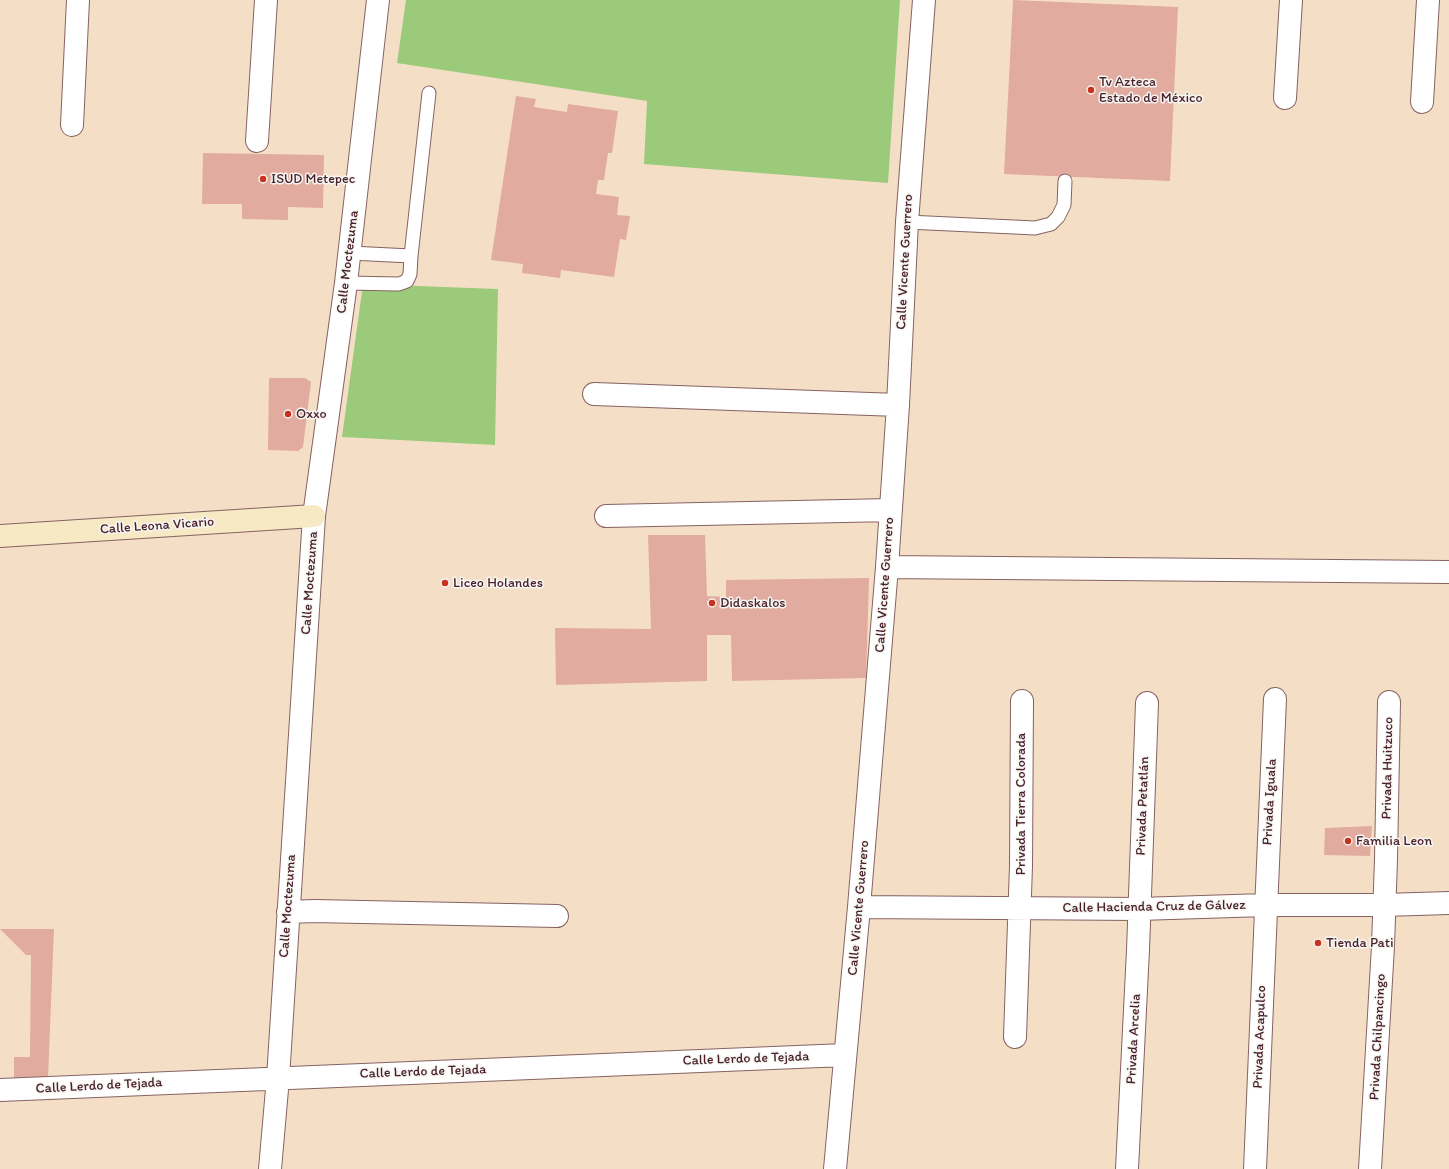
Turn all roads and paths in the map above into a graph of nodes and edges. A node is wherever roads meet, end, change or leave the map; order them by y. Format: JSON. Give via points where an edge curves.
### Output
{"nodes":[{"id":1,"x":78,"y":0,"type":"edge"},
{"id":2,"x":266,"y":0,"type":"edge"},
{"id":3,"x":378,"y":0,"type":"edge"},
{"id":4,"x":924,"y":0,"type":"edge"},
{"id":5,"x":1291,"y":0,"type":"edge"},
{"id":6,"x":1428,"y":0,"type":"edge"},
{"id":7,"x":429,"y":93,"type":"dead end"},
{"id":8,"x":1285,"y":98,"type":"dead end"},
{"id":9,"x":1422,"y":102,"type":"dead end"},
{"id":10,"x":72,"y":125,"type":"dead end"},
{"id":11,"x":257,"y":140,"type":"dead end"},
{"id":12,"x":1065,"y":181,"type":"dead end"},
{"id":13,"x":907,"y":222,"type":"junction"},
{"id":14,"x":350,"y":253,"type":"junction"},
{"id":15,"x":411,"y":256,"type":"junction"},
{"id":16,"x":346,"y":283,"type":"junction"},
{"id":17,"x":594,"y":394,"type":"dead end"},
{"id":18,"x":898,"y":405,"type":"junction"},
{"id":19,"x":891,"y":510,"type":"junction"},
{"id":20,"x":314,"y":516,"type":"junction"},
{"id":21,"x":606,"y":516,"type":"dead end"},
{"id":22,"x":0,"y":536,"type":"edge"},
{"id":23,"x":887,"y":567,"type":"junction"},
{"id":24,"x":1449,"y":572,"type":"edge"},
{"id":25,"x":1275,"y":699,"type":"dead end"},
{"id":26,"x":1022,"y":701,"type":"dead end"},
{"id":27,"x":1389,"y":702,"type":"dead end"},
{"id":28,"x":1147,"y":703,"type":"dead end"},
{"id":29,"x":1449,"y":903,"type":"edge"},
{"id":30,"x":1265,"y":905,"type":"junction"},
{"id":31,"x":1384,"y":905,"type":"junction"},
{"id":32,"x":859,"y":907,"type":"junction"},
{"id":33,"x":1020,"y":908,"type":"junction"},
{"id":34,"x":1139,"y":908,"type":"junction"},
{"id":35,"x":288,"y":912,"type":"junction"},
{"id":36,"x":557,"y":916,"type":"dead end"},
{"id":37,"x":1015,"y":1037,"type":"dead end"},
{"id":38,"x":845,"y":1055,"type":"junction"},
{"id":39,"x":278,"y":1078,"type":"junction"},
{"id":40,"x":0,"y":1090,"type":"edge"},
{"id":41,"x":270,"y":1169,"type":"edge"},
{"id":42,"x":835,"y":1169,"type":"edge"},
{"id":43,"x":1127,"y":1169,"type":"edge"},
{"id":44,"x":1255,"y":1169,"type":"edge"},
{"id":45,"x":1370,"y":1169,"type":"edge"}],
"edges":[{"from":1,"to":10,"type":"street"},
{"from":2,"to":11,"type":"street"},
{"from":3,"to":14,"type":"street","name":"Calle Moctezuma"},
{"from":4,"to":13,"type":"street","name":"Calle Vicente Guerrero"},
{"from":5,"to":8,"type":"street"},
{"from":6,"to":9,"type":"street"},
{"from":7,"to":15,"type":"lane"},
{"from":12,"to":13,"type":"lane","via":[[1064,205],[1058,218],[1051,224],[1035,228]]},
{"from":13,"to":18,"type":"street","name":"Calle Vicente Guerrero"},
{"from":14,"to":15,"type":"lane"},
{"from":14,"to":16,"type":"street","name":"Calle Moctezuma"},
{"from":15,"to":16,"type":"lane","via":[[407,281],[399,284]]},
{"from":16,"to":20,"type":"street","name":"Calle Moctezuma"},
{"from":17,"to":18,"type":"street"},
{"from":18,"to":19,"type":"street","name":"Calle Vicente Guerrero"},
{"from":19,"to":21,"type":"street"},
{"from":19,"to":23,"type":"street","name":"Calle Vicente Guerrero"},
{"from":20,"to":22,"type":"street","name":"Calle Leona Vicario"},
{"from":20,"to":35,"type":"street","name":"Calle Moctezuma"},
{"from":23,"to":24,"type":"street"},
{"from":23,"to":32,"type":"street","name":"Calle Vicente Guerrero"},
{"from":25,"to":30,"type":"street","name":"Privada Iguala"},
{"from":26,"to":33,"type":"street","name":"Privada Tierra Colorada"},
{"from":27,"to":31,"type":"street","name":"Privada Huitzuco"},
{"from":28,"to":34,"type":"street","name":"Privada Petatlán"},
{"from":29,"to":31,"type":"street","name":"Calle Hacienda Cruz de Gálvez"},
{"from":30,"to":31,"type":"street","name":"Calle Hacienda Cruz de Gálvez"},
{"from":30,"to":34,"type":"street","name":"Calle Hacienda Cruz de Gálvez"},
{"from":30,"to":44,"type":"street","name":"Privada Acapulco"},
{"from":31,"to":45,"type":"street","name":"Privada Chilpancingo"},
{"from":32,"to":33,"type":"street","name":"Calle Hacienda Cruz de Gálvez"},
{"from":32,"to":38,"type":"street","name":"Calle Vicente Guerrero"},
{"from":33,"to":34,"type":"street","name":"Calle Hacienda Cruz de Gálvez"},
{"from":33,"to":37,"type":"street","name":"Privada Tierra Colorada"},
{"from":34,"to":43,"type":"street","name":"Privada Arcelia"},
{"from":35,"to":36,"type":"street"},
{"from":35,"to":39,"type":"street","name":"Calle Moctezuma"},
{"from":38,"to":39,"type":"street","name":"Calle Lerdo de Tejada"},
{"from":38,"to":42,"type":"street","name":"Calle Vicente Guerrero"},
{"from":39,"to":40,"type":"street","name":"Calle Lerdo de Tejada"},
{"from":39,"to":41,"type":"street","name":"Calle Moctezuma"}]}
